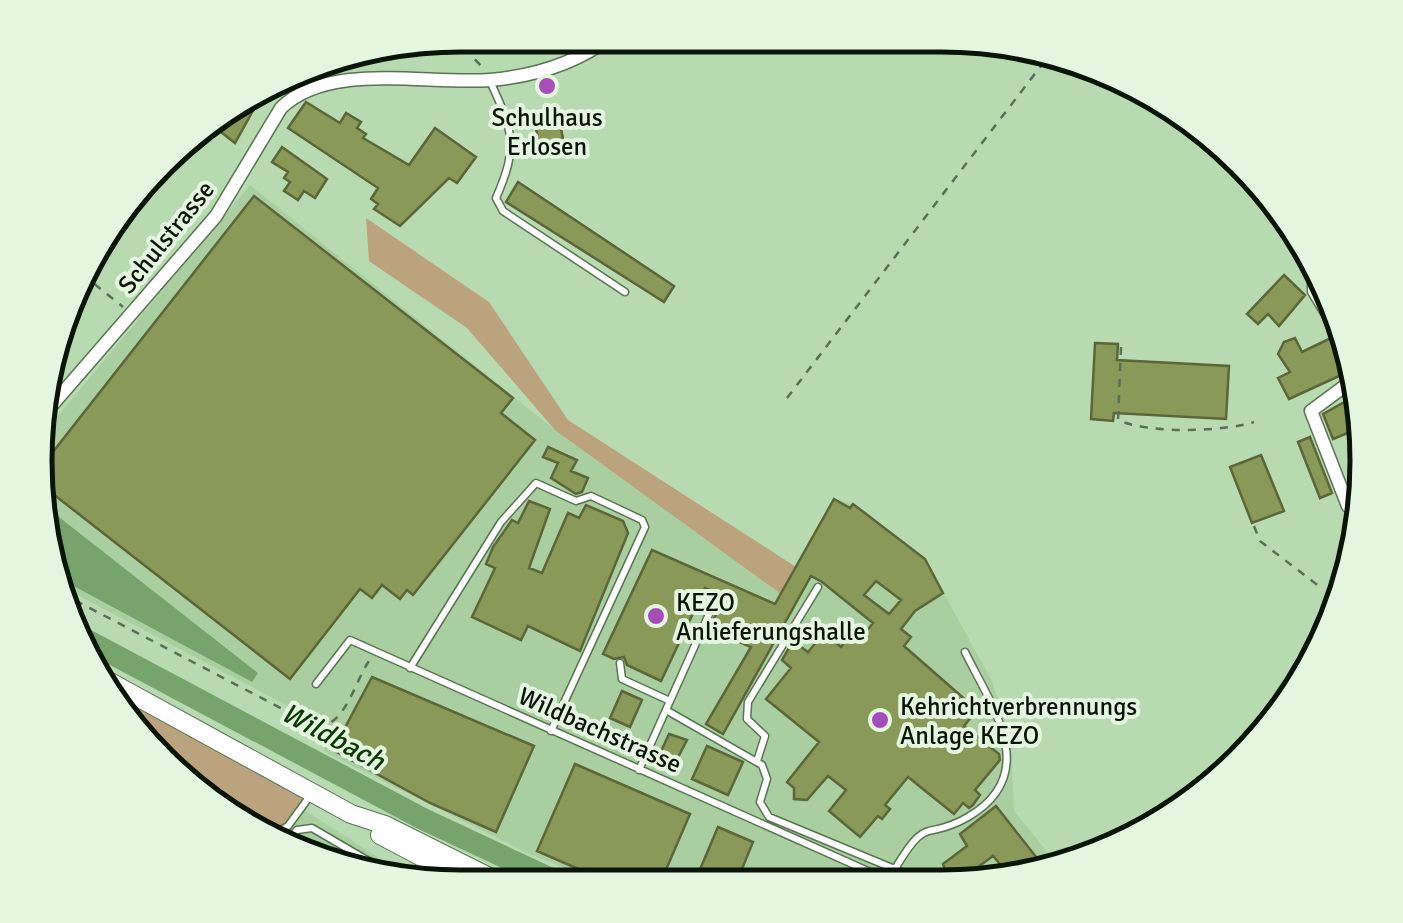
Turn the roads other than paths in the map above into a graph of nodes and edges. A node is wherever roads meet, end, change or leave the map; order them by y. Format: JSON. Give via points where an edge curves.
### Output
{"nodes":[{"id":1,"x":592,"y":52,"type":"edge"},
{"id":2,"x":490,"y":80,"type":"junction"},
{"id":3,"x":626,"y":292,"type":"dead end"},
{"id":4,"x":1344,"y":387,"type":"edge"},
{"id":5,"x":57,"y":399,"type":"edge"},
{"id":6,"x":1348,"y":506,"type":"dead end"},
{"id":7,"x":818,"y":587,"type":"dead end"},
{"id":8,"x":714,"y":603,"type":"dead end"},
{"id":9,"x":965,"y":652,"type":"dead end"},
{"id":10,"x":620,"y":663,"type":"dead end"},
{"id":11,"x":410,"y":668,"type":"junction"},
{"id":12,"x":316,"y":684,"type":"dead end"},
{"id":13,"x":119,"y":686,"type":"edge"},
{"id":14,"x":668,"y":706,"type":"junction"},
{"id":15,"x":551,"y":730,"type":"junction"},
{"id":16,"x":758,"y":762,"type":"junction"},
{"id":17,"x":639,"y":770,"type":"junction"},
{"id":18,"x":312,"y":793,"type":"junction"},
{"id":19,"x":352,"y":814,"type":"junction"},
{"id":20,"x":283,"y":829,"type":"edge"},
{"id":21,"x":294,"y":834,"type":"edge"},
{"id":22,"x":365,"y":859,"type":"edge"},
{"id":23,"x":895,"y":868,"type":"junction"},
{"id":24,"x":447,"y":870,"type":"edge"},
{"id":25,"x":475,"y":870,"type":"edge"},
{"id":26,"x":864,"y":870,"type":"edge"},
{"id":27,"x":899,"y":870,"type":"edge"}],
"edges":[{"from":1,"to":2,"type":"street","name":"Schulstrasse","via":[[545,71]]},
{"from":2,"to":3,"type":"lane","via":[[513,140],[496,198],[503,211]]},
{"from":2,"to":5,"type":"street","name":"Schulstrasse","via":[[331,81],[295,94],[216,216]]},
{"from":4,"to":6,"type":"street","via":[[1311,411]]},
{"from":7,"to":16,"type":"lane","via":[[748,702],[747,719],[765,736]]},
{"from":8,"to":14,"type":"lane"},
{"from":9,"to":23,"type":"lane","via":[[1001,727],[1007,768],[998,789],[970,815],[914,836]]},
{"from":10,"to":14,"type":"lane","via":[[622,678]]},
{"from":11,"to":12,"type":"lane","name":"Wildbachstrasse","via":[[350,640]]},
{"from":11,"to":15,"type":"lane","name":"Wildbachstrasse"},
{"from":11,"to":15,"type":"lane","via":[[501,522],[536,483],[576,501],[591,496],[645,527]]},
{"from":13,"to":18,"type":"main road"},
{"from":14,"to":16,"type":"lane"},
{"from":14,"to":17,"type":"lane"},
{"from":15,"to":17,"type":"lane","name":"Wildbachstrasse"},
{"from":16,"to":23,"type":"lane","via":[[767,774],[760,802],[769,816]]},
{"from":17,"to":26,"type":"lane","name":"Wildbachstrasse"},
{"from":18,"to":19,"type":"main road"},
{"from":18,"to":20,"type":"lane"},
{"from":19,"to":24,"type":"main road"},
{"from":19,"to":25,"type":"main road"},
{"from":21,"to":22,"type":"lane","via":[[312,828]]},
{"from":23,"to":27,"type":"lane"}]}
